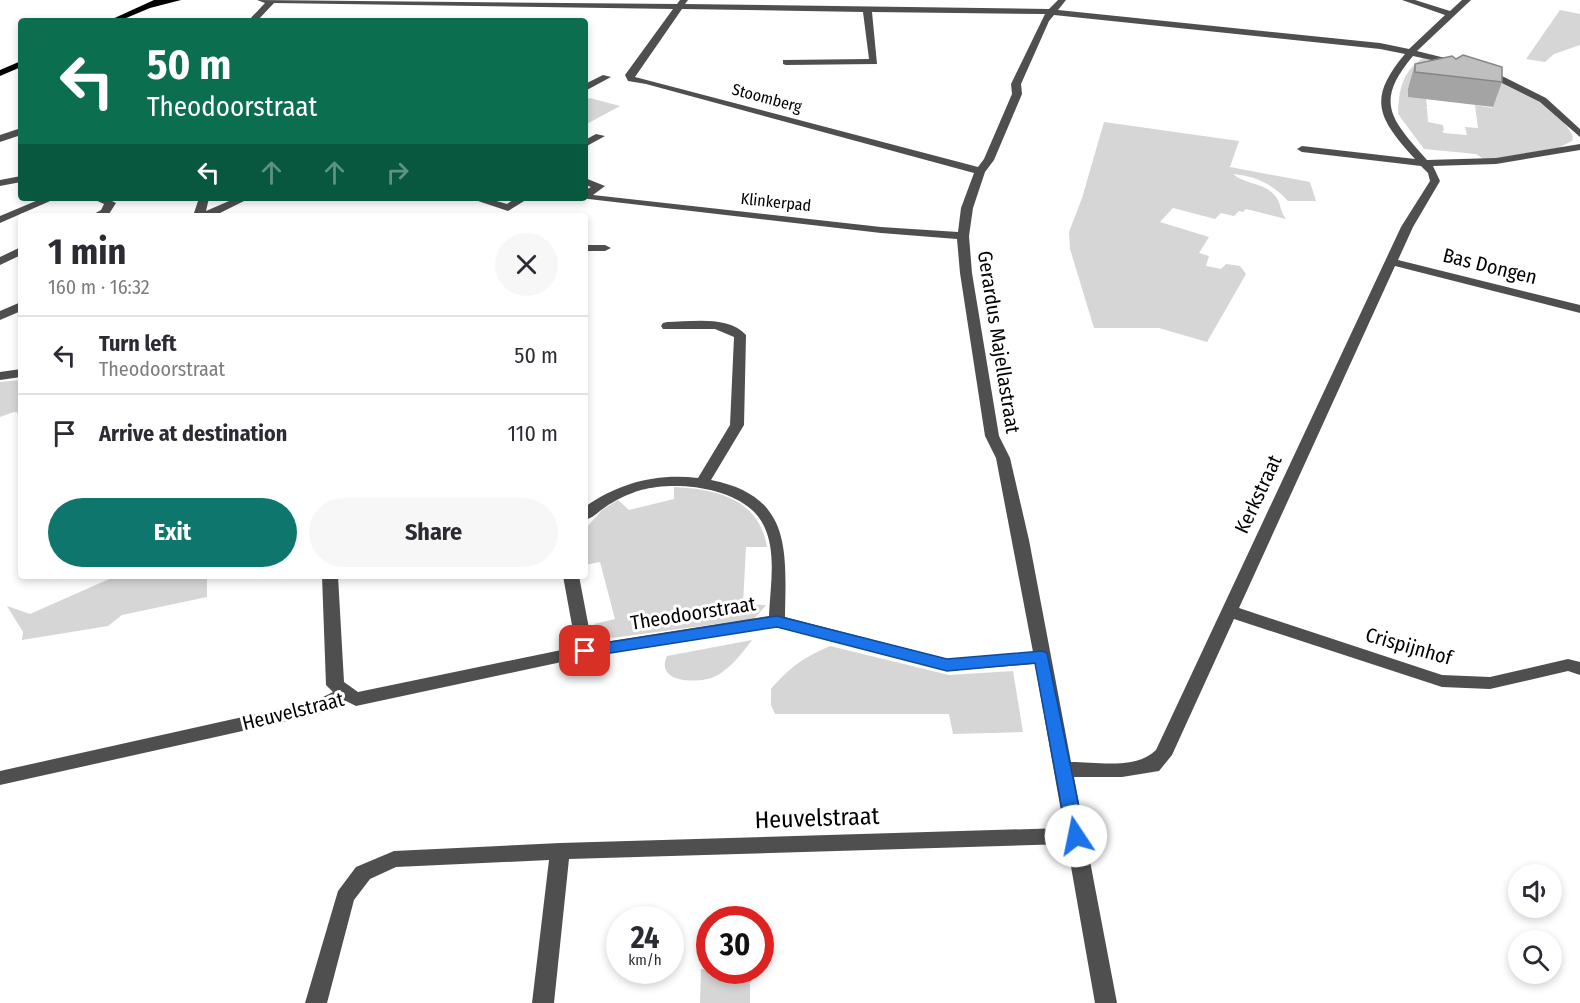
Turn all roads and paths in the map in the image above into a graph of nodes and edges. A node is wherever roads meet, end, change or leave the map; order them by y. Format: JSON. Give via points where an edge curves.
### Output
{"nodes":[{"id":1,"x":160,"y":0,"type":"edge"},
{"id":2,"x":177,"y":0,"type":"edge"},
{"id":3,"x":261,"y":0,"type":"edge"},
{"id":4,"x":1062,"y":0,"type":"edge"},
{"id":5,"x":1406,"y":0,"type":"edge"},
{"id":6,"x":1467,"y":0,"type":"edge"},
{"id":7,"x":271,"y":1,"type":"edge"},
{"id":8,"x":682,"y":3,"type":"edge"},
{"id":9,"x":867,"y":10,"type":"junction"},
{"id":10,"x":136,"y":11,"type":"junction"},
{"id":11,"x":1051,"y":12,"type":"junction"},
{"id":12,"x":1452,"y":14,"type":"junction"},
{"id":13,"x":119,"y":18,"type":"edge"},
{"id":14,"x":255,"y":18,"type":"edge"},
{"id":15,"x":1410,"y":52,"type":"junction"},
{"id":16,"x":18,"y":59,"type":"edge"},
{"id":17,"x":786,"y":62,"type":"dead end"},
{"id":18,"x":18,"y":65,"type":"edge"},
{"id":19,"x":0,"y":67,"type":"edge"},
{"id":20,"x":0,"y":73,"type":"edge"},
{"id":21,"x":606,"y":77,"type":"dead end"},
{"id":22,"x":588,"y":86,"type":"edge"},
{"id":23,"x":18,"y":132,"type":"edge"},
{"id":24,"x":1580,"y":134,"type":"edge"},
{"id":25,"x":600,"y":136,"type":"dead end"},
{"id":26,"x":0,"y":139,"type":"edge"},
{"id":27,"x":588,"y":142,"type":"edge"},
{"id":28,"x":1580,"y":147,"type":"edge"},
{"id":29,"x":1302,"y":149,"type":"dead end"},
{"id":30,"x":1425,"y":162,"type":"junction"},
{"id":31,"x":980,"y":171,"type":"junction"},
{"id":32,"x":18,"y":180,"type":"edge"},
{"id":33,"x":588,"y":182,"type":"edge"},
{"id":34,"x":0,"y":183,"type":"edge"},
{"id":35,"x":588,"y":194,"type":"edge"},
{"id":36,"x":588,"y":196,"type":"edge"},
{"id":37,"x":45,"y":201,"type":"edge"},
{"id":38,"x":104,"y":201,"type":"edge"},
{"id":39,"x":238,"y":201,"type":"edge"},
{"id":40,"x":481,"y":201,"type":"edge"},
{"id":41,"x":520,"y":201,"type":"edge"},
{"id":42,"x":506,"y":212,"type":"edge"},
{"id":43,"x":103,"y":213,"type":"edge"},
{"id":44,"x":212,"y":213,"type":"edge"},
{"id":45,"x":0,"y":220,"type":"edge"},
{"id":46,"x":963,"y":236,"type":"junction"},
{"id":47,"x":588,"y":248,"type":"edge"},
{"id":48,"x":605,"y":248,"type":"dead end"},
{"id":49,"x":18,"y":252,"type":"edge"},
{"id":50,"x":0,"y":261,"type":"edge"},
{"id":51,"x":1391,"y":262,"type":"junction"},
{"id":52,"x":18,"y":307,"type":"edge"},
{"id":53,"x":1580,"y":309,"type":"edge"},
{"id":54,"x":0,"y":316,"type":"edge"},
{"id":55,"x":667,"y":326,"type":"dead end"},
{"id":56,"x":18,"y":374,"type":"edge"},
{"id":57,"x":0,"y":376,"type":"edge"},
{"id":58,"x":702,"y":483,"type":"junction"},
{"id":59,"x":589,"y":506,"type":"edge"},
{"id":60,"x":330,"y":579,"type":"edge"},
{"id":61,"x":572,"y":579,"type":"edge"},
{"id":62,"x":1229,"y":611,"type":"junction"},
{"id":63,"x":777,"y":621,"type":"junction"},
{"id":64,"x":585,"y":651,"type":"junction"},
{"id":65,"x":1042,"y":657,"type":"junction"},
{"id":66,"x":1580,"y":669,"type":"edge"},
{"id":67,"x":347,"y":693,"type":"junction"},
{"id":68,"x":1063,"y":769,"type":"junction"},
{"id":69,"x":0,"y":778,"type":"edge"},
{"id":70,"x":1076,"y":836,"type":"junction"},
{"id":71,"x":560,"y":851,"type":"junction"},
{"id":72,"x":316,"y":1003,"type":"edge"},
{"id":73,"x":543,"y":1003,"type":"edge"},
{"id":74,"x":1106,"y":1003,"type":"edge"}],
"edges":[{"from":1,"to":10,"type":"main road"},
{"from":2,"to":10,"type":"main road"},
{"from":3,"to":7,"type":"street"},
{"from":4,"to":11,"type":"street","name":"Gerardus Majellastraat"},
{"from":5,"to":12,"type":"street"},
{"from":6,"to":12,"type":"street","name":"Kerkstraat"},
{"from":7,"to":8,"type":"street"},
{"from":7,"to":14,"type":"street"},
{"from":8,"to":9,"type":"street"},
{"from":8,"to":31,"type":"street","name":"Stoomberg","via":[[630,75],[631,79]]},
{"from":9,"to":11,"type":"street"},
{"from":9,"to":17,"type":"street","via":[[874,62]]},
{"from":10,"to":13,"type":"main road"},
{"from":11,"to":15,"type":"street"},
{"from":11,"to":31,"type":"street","name":"Gerardus Majellastraat","via":[[1016,84],[1017,94],[989,160]]},
{"from":12,"to":15,"type":"street","name":"Kerkstraat"},
{"from":15,"to":24,"type":"street","via":[[1472,66],[1505,80],[1546,102]]},
{"from":15,"to":30,"type":"street","name":"Kerkstraat","via":[[1398,66],[1385,97],[1386,111]]},
{"from":16,"to":19,"type":"main road"},
{"from":18,"to":20,"type":"main road"},
{"from":21,"to":22,"type":"street"},
{"from":23,"to":26,"type":"street"},
{"from":25,"to":27,"type":"street"},
{"from":28,"to":30,"type":"street","via":[[1478,162]]},
{"from":29,"to":30,"type":"street"},
{"from":30,"to":51,"type":"street","name":"Kerkstraat","via":[[1435,181]]},
{"from":31,"to":46,"type":"street","name":"Gerardus Majellastraat","via":[[967,208]]},
{"from":32,"to":34,"type":"street"},
{"from":33,"to":35,"type":"street","name":"Klinkerpad","via":[[600,186]]},
{"from":36,"to":46,"type":"street","name":"Klinkerpad"},
{"from":37,"to":45,"type":"street"},
{"from":38,"to":43,"type":"street","via":[[110,203]]},
{"from":39,"to":44,"type":"street"},
{"from":40,"to":42,"type":"street"},
{"from":41,"to":42,"type":"street"},
{"from":46,"to":65,"type":"street","name":"Gerardus Majellastraat","via":[[992,436],[1003,458]]},
{"from":47,"to":48,"type":"street"},
{"from":49,"to":50,"type":"street"},
{"from":51,"to":53,"type":"street","name":"Bas Dongen"},
{"from":51,"to":62,"type":"street","name":"Kerkstraat"},
{"from":52,"to":54,"type":"street"},
{"from":55,"to":58,"type":"street","via":[[719,326],[740,335],[737,425]]},
{"from":56,"to":57,"type":"street"},
{"from":58,"to":59,"type":"street","name":"Theodoorstraat","via":[[642,484]]},
{"from":58,"to":63,"type":"street","name":"Theodoorstraat","via":[[742,496],[760,508],[772,524],[777,543]]},
{"from":60,"to":67,"type":"street","via":[[335,685]]},
{"from":61,"to":64,"type":"street"},
{"from":62,"to":66,"type":"street","name":"Crispijnhof","via":[[1442,681],[1490,683],[1568,665]]},
{"from":62,"to":68,"type":"street","name":"Kerkstraat","via":[[1163,754],[1152,766]]},
{"from":63,"to":64,"type":"street","name":"Theodoorstraat"},
{"from":63,"to":65,"type":"street","name":"Theodoorstraat","via":[[947,665]]},
{"from":64,"to":67,"type":"street","name":"Heuvelstraat","via":[[356,699]]},
{"from":65,"to":68,"type":"street"},
{"from":67,"to":69,"type":"street","name":"Heuvelstraat","via":[[319,707]]},
{"from":68,"to":70,"type":"street"},
{"from":70,"to":71,"type":"street","name":"Heuvelstraat"},
{"from":70,"to":74,"type":"street"},
{"from":71,"to":72,"type":"street","name":"Heuvelstraat","via":[[394,859],[363,873],[345,897]]},
{"from":71,"to":73,"type":"street"}]}
